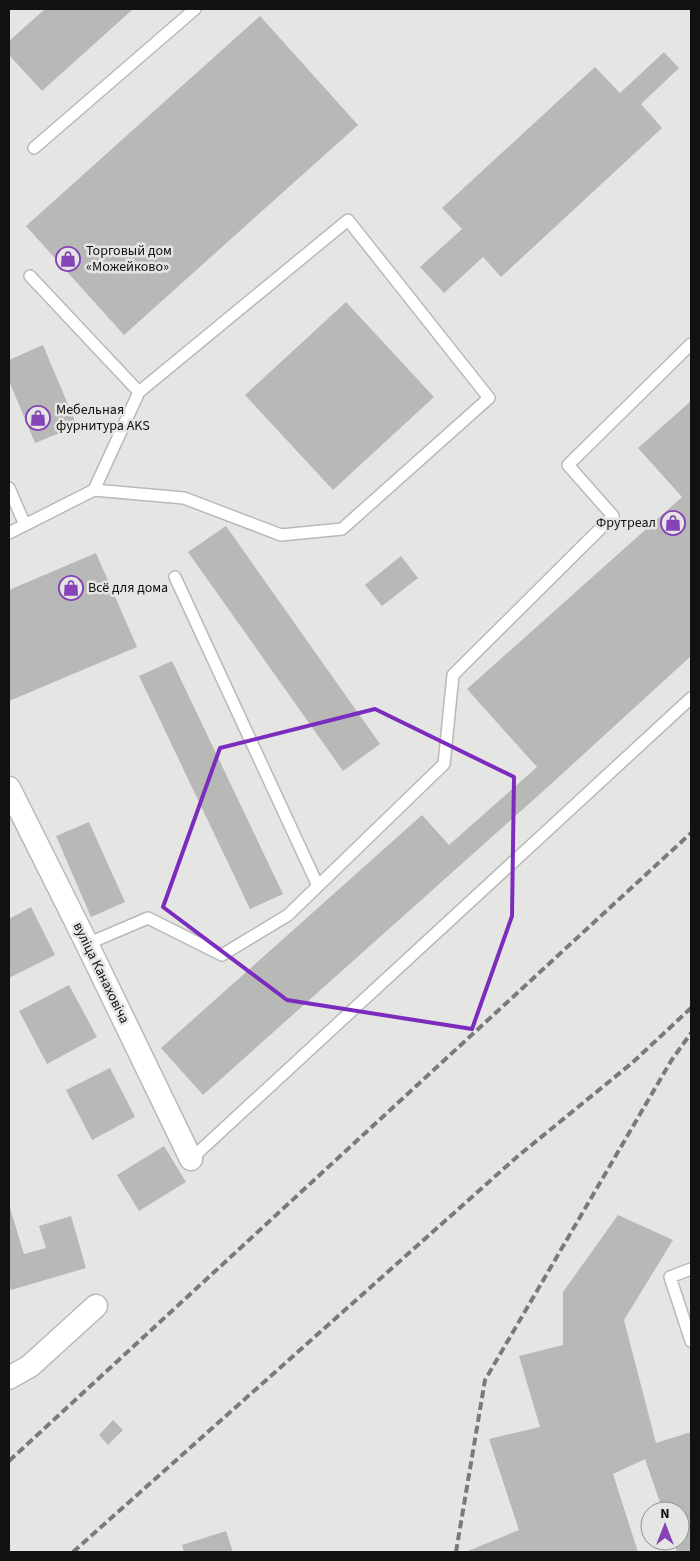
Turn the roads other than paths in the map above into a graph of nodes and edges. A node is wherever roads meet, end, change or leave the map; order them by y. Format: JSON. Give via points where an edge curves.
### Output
{"nodes":[{"id":1,"x":195,"y":9,"type":"edge"},
{"id":2,"x":34,"y":148,"type":"dead end"},
{"id":3,"x":30,"y":276,"type":"dead end"},
{"id":4,"x":691,"y":344,"type":"edge"},
{"id":5,"x":138,"y":392,"type":"junction"},
{"id":6,"x":9,"y":488,"type":"edge"},
{"id":7,"x":94,"y":490,"type":"junction"},
{"id":8,"x":25,"y":525,"type":"junction"},
{"id":9,"x":9,"y":533,"type":"edge"},
{"id":10,"x":175,"y":577,"type":"dead end"},
{"id":11,"x":691,"y":698,"type":"edge"},
{"id":12,"x":9,"y":788,"type":"edge"},
{"id":13,"x":318,"y":886,"type":"junction"},
{"id":14,"x":87,"y":944,"type":"junction"},
{"id":15,"x":191,"y":1159,"type":"joint"},
{"id":16,"x":691,"y":1269,"type":"edge"},
{"id":17,"x":96,"y":1306,"type":"dead end"},
{"id":18,"x":691,"y":1341,"type":"edge"},
{"id":19,"x":9,"y":1378,"type":"edge"}],
"edges":[{"from":1,"to":2,"type":"lane"},
{"from":3,"to":5,"type":"lane"},
{"from":4,"to":13,"type":"lane","via":[[568,465],[613,516],[453,675],[444,764]]},
{"from":5,"to":7,"type":"lane"},
{"from":5,"to":7,"type":"lane","via":[[348,220],[489,398],[342,529],[282,535],[184,498]]},
{"from":6,"to":8,"type":"lane"},
{"from":7,"to":8,"type":"lane"},
{"from":8,"to":9,"type":"lane"},
{"from":10,"to":13,"type":"lane"},
{"from":11,"to":15,"type":"lane"},
{"from":12,"to":14,"type":"street","name":"вуліца Канаховіча"},
{"from":13,"to":14,"type":"lane","via":[[288,915],[222,955],[148,918]]},
{"from":14,"to":15,"type":"street","name":"вуліца Канаховіча"},
{"from":16,"to":18,"type":"lane","via":[[670,1277]]},
{"from":17,"to":19,"type":"street","via":[[30,1366]]}]}
